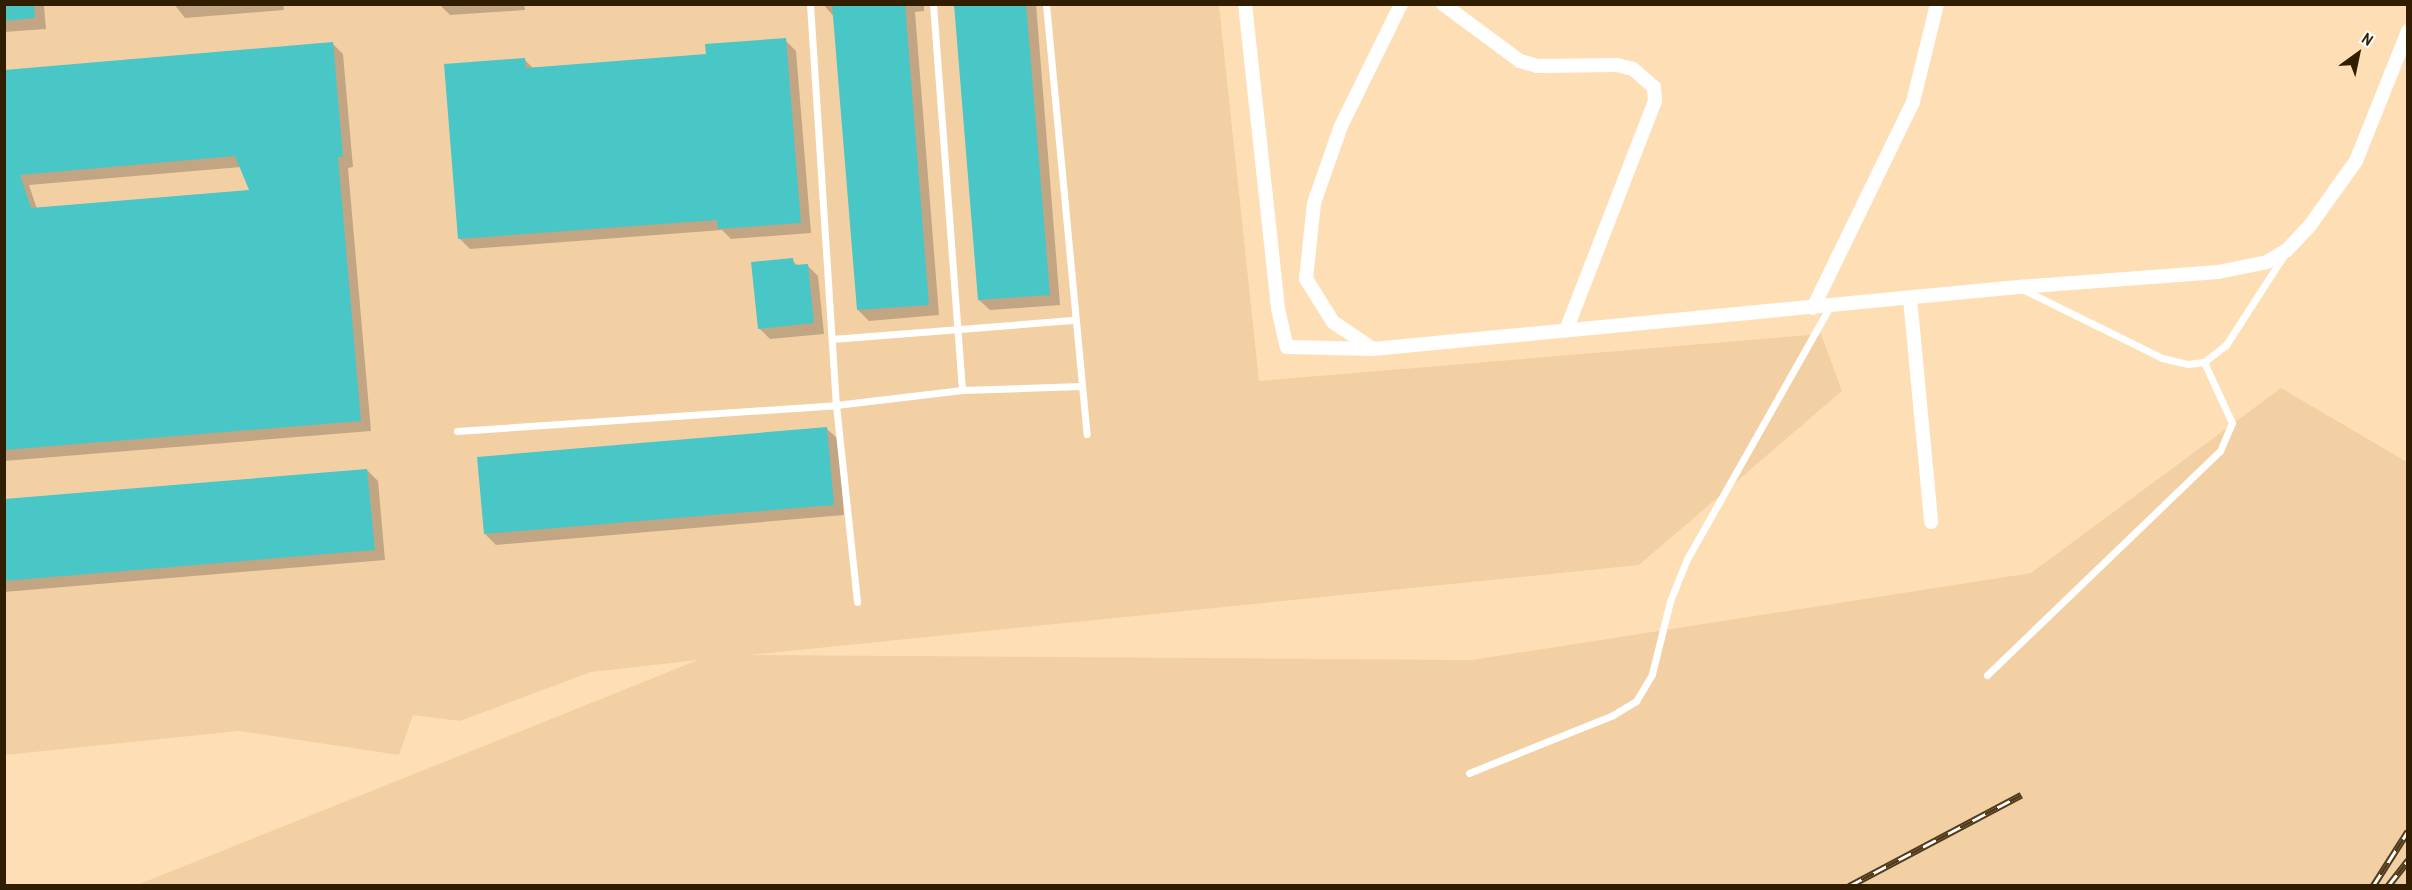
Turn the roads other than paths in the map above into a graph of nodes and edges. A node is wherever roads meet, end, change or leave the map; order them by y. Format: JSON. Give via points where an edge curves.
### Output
{"nodes":[{"id":1,"x":810,"y":4,"type":"edge"},
{"id":2,"x":933,"y":4,"type":"edge"},
{"id":3,"x":1046,"y":4,"type":"edge"},
{"id":4,"x":1245,"y":4,"type":"edge"},
{"id":5,"x":1401,"y":4,"type":"edge"},
{"id":6,"x":1443,"y":4,"type":"edge"},
{"id":7,"x":1937,"y":4,"type":"edge"},
{"id":8,"x":2408,"y":31,"type":"edge"},
{"id":9,"x":2287,"y":250,"type":"junction"},
{"id":10,"x":2018,"y":287,"type":"junction"},
{"id":11,"x":1910,"y":298,"type":"junction"},
{"id":12,"x":1830,"y":306,"type":"junction"},
{"id":13,"x":1813,"y":308,"type":"junction"},
{"id":14,"x":1075,"y":320,"type":"junction"},
{"id":15,"x":957,"y":328,"type":"junction"},
{"id":16,"x":1566,"y":330,"type":"junction"},
{"id":17,"x":832,"y":339,"type":"junction"},
{"id":18,"x":1373,"y":349,"type":"junction"},
{"id":19,"x":2204,"y":362,"type":"junction"},
{"id":20,"x":1081,"y":386,"type":"junction"},
{"id":21,"x":962,"y":390,"type":"junction"},
{"id":22,"x":836,"y":405,"type":"junction"},
{"id":23,"x":457,"y":431,"type":"dead end"},
{"id":24,"x":1087,"y":434,"type":"dead end"},
{"id":25,"x":1931,"y":522,"type":"dead end"},
{"id":26,"x":857,"y":602,"type":"dead end"},
{"id":27,"x":1987,"y":675,"type":"dead end"},
{"id":28,"x":1469,"y":773,"type":"dead end"}],
"edges":[{"from":1,"to":17,"type":"lane"},
{"from":2,"to":15,"type":"lane"},
{"from":3,"to":14,"type":"lane"},
{"from":4,"to":18,"type":"street","via":[[1278,309],[1287,347]]},
{"from":5,"to":18,"type":"street","via":[[1341,126],[1314,203],[1306,279],[1333,322]]},
{"from":6,"to":16,"type":"street","via":[[1520,61],[1537,66],[1617,65],[1633,69],[1653,87],[1655,101]]},
{"from":7,"to":13,"type":"street","via":[[1913,102]]},
{"from":8,"to":9,"type":"street","via":[[2356,161],[2311,224]]},
{"from":9,"to":10,"type":"street","via":[[2266,261],[2218,272]]},
{"from":9,"to":19,"type":"lane","via":[[2226,345]]},
{"from":10,"to":11,"type":"street"},
{"from":10,"to":19,"type":"lane","via":[[2162,358],[2187,364]]},
{"from":11,"to":12,"type":"street"},
{"from":11,"to":25,"type":"street"},
{"from":12,"to":13,"type":"street"},
{"from":12,"to":28,"type":"lane","via":[[1687,559],[1670,601],[1652,674],[1636,701],[1613,715]]},
{"from":13,"to":16,"type":"street"},
{"from":14,"to":15,"type":"lane"},
{"from":14,"to":20,"type":"lane"},
{"from":15,"to":17,"type":"lane"},
{"from":15,"to":21,"type":"lane"},
{"from":16,"to":18,"type":"street"},
{"from":17,"to":22,"type":"lane"},
{"from":19,"to":27,"type":"lane","via":[[2232,423],[2220,451]]},
{"from":20,"to":21,"type":"lane"},
{"from":20,"to":24,"type":"lane"},
{"from":21,"to":22,"type":"lane"},
{"from":22,"to":23,"type":"lane"},
{"from":22,"to":26,"type":"lane"}]}
